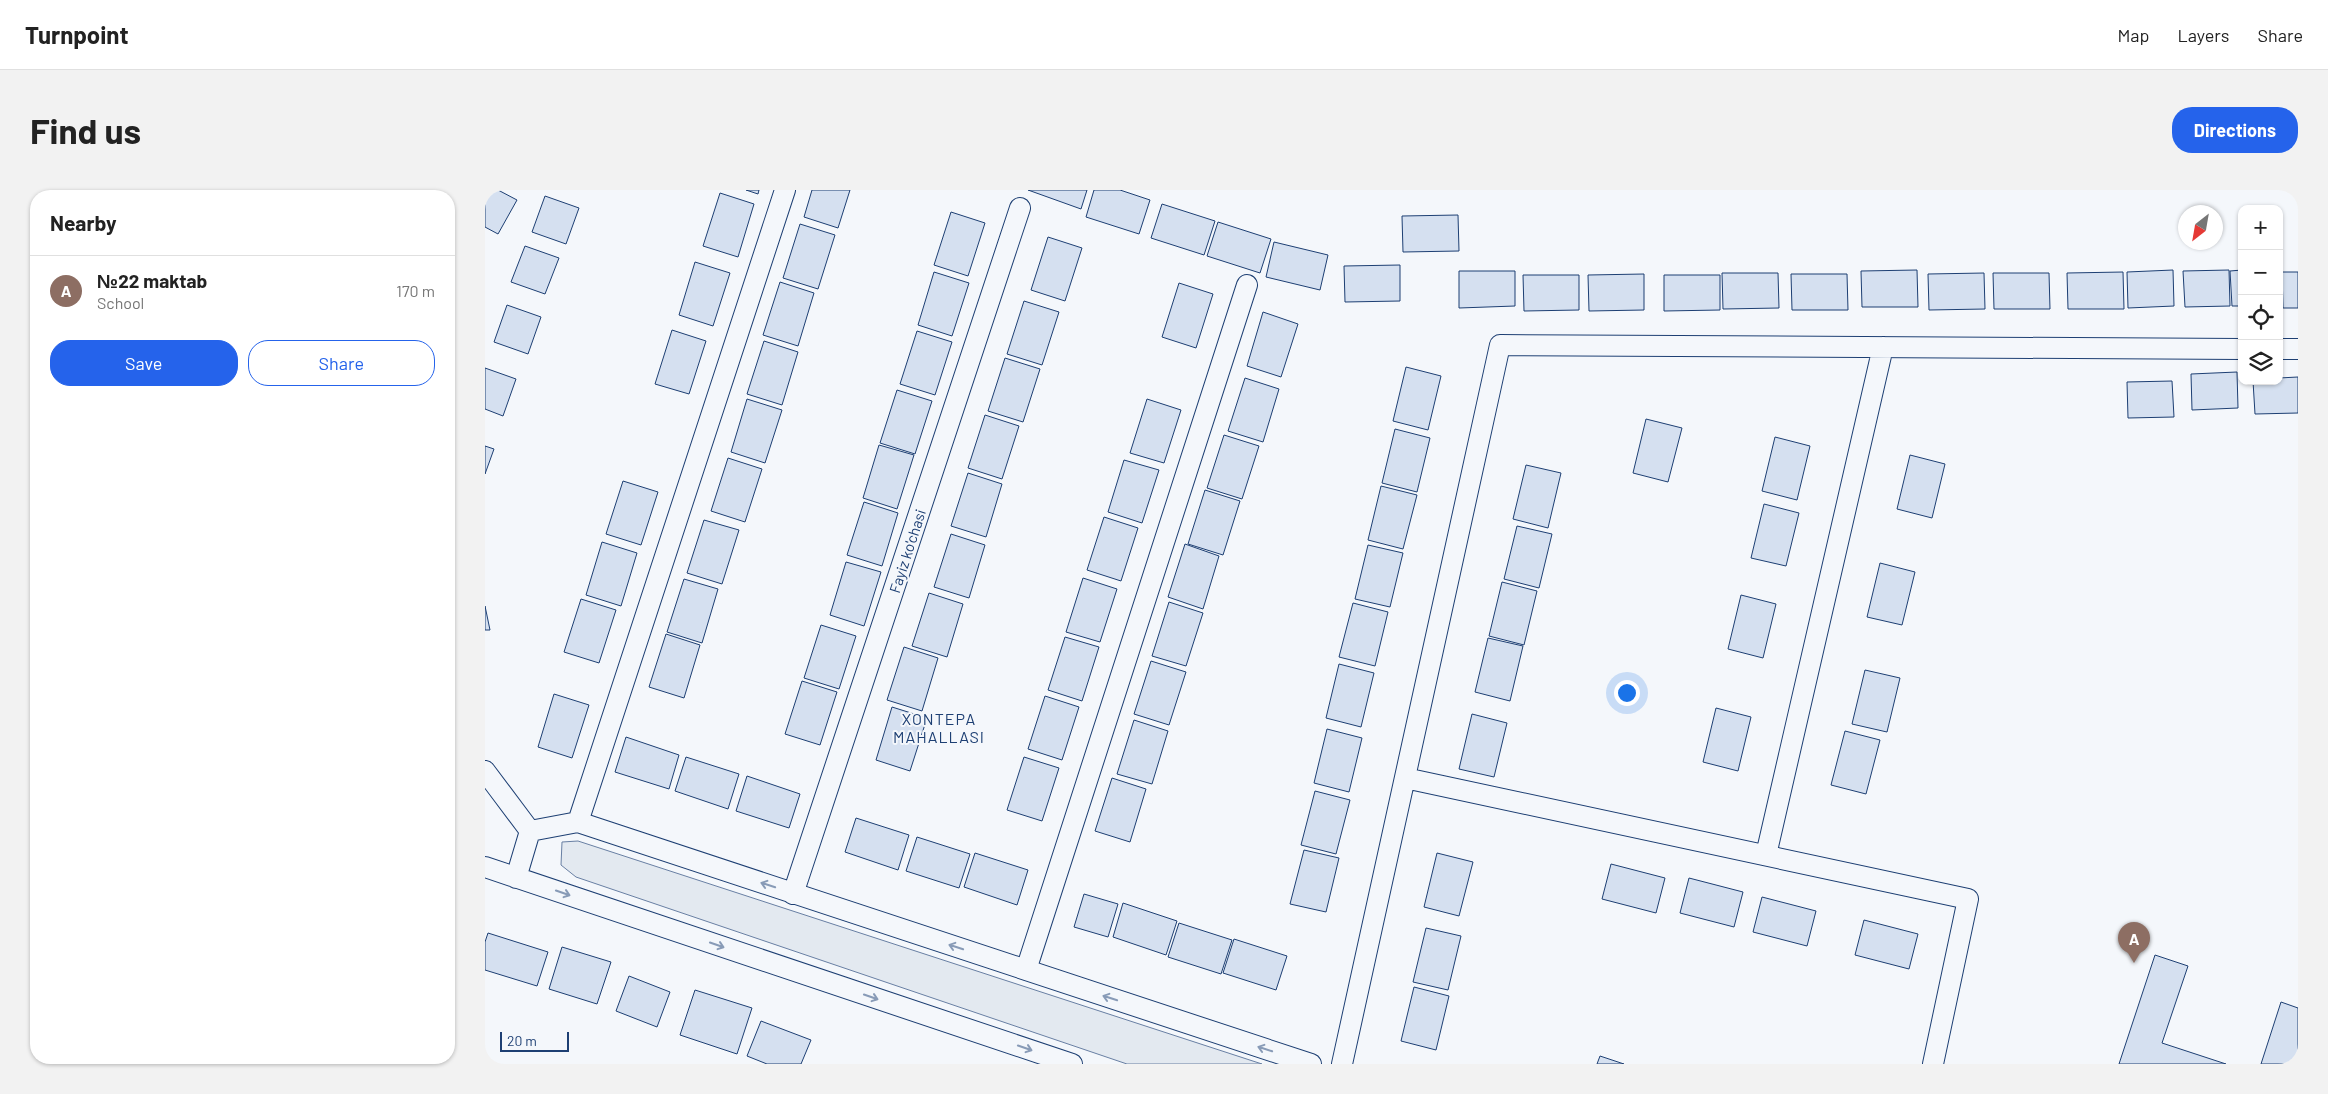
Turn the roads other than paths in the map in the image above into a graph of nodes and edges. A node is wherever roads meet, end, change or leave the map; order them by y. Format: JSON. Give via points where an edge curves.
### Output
{"nodes":[{"id":1,"x":785,"y":190,"type":"edge"},
{"id":2,"x":1021,"y":208,"type":"dead end"},
{"id":3,"x":1247,"y":285,"type":"dead end"},
{"id":4,"x":1883,"y":347,"type":"junction"},
{"id":5,"x":2238,"y":348,"type":"edge"},
{"id":6,"x":2283,"y":349,"type":"edge"},
{"id":7,"x":2298,"y":349,"type":"edge"},
{"id":8,"x":485,"y":771,"type":"edge"},
{"id":9,"x":1405,"y":778,"type":"junction"},
{"id":10,"x":578,"y":822,"type":"junction"},
{"id":11,"x":530,"y":831,"type":"junction"},
{"id":12,"x":1766,"y":856,"type":"junction"},
{"id":13,"x":485,"y":867,"type":"edge"},
{"id":14,"x":517,"y":878,"type":"junction"},
{"id":15,"x":793,"y":894,"type":"junction"},
{"id":16,"x":1026,"y":970,"type":"junction"},
{"id":17,"x":1072,"y":1064,"type":"edge"},
{"id":18,"x":1311,"y":1064,"type":"edge"},
{"id":19,"x":1342,"y":1064,"type":"edge"},
{"id":20,"x":1933,"y":1064,"type":"edge"}],
"edges":[{"from":1,"to":10,"type":"street"},
{"from":2,"to":15,"type":"street","name":"Fayiz ko'chasi"},
{"from":3,"to":16,"type":"street"},
{"from":4,"to":5,"type":"street"},
{"from":4,"to":9,"type":"street","via":[[1500,345]]},
{"from":4,"to":12,"type":"street"},
{"from":6,"to":7,"type":"street"},
{"from":8,"to":11,"type":"street"},
{"from":9,"to":12,"type":"street"},
{"from":9,"to":19,"type":"street"},
{"from":10,"to":11,"type":"street"},
{"from":15,"to":10,"type":"street","one_way":true},
{"from":11,"to":14,"type":"street"},
{"from":12,"to":20,"type":"street","via":[[1968,898]]},
{"from":13,"to":14,"type":"street"},
{"from":14,"to":17,"type":"street","one_way":true},
{"from":16,"to":15,"type":"street","one_way":true},
{"from":18,"to":16,"type":"street","one_way":true}]}
